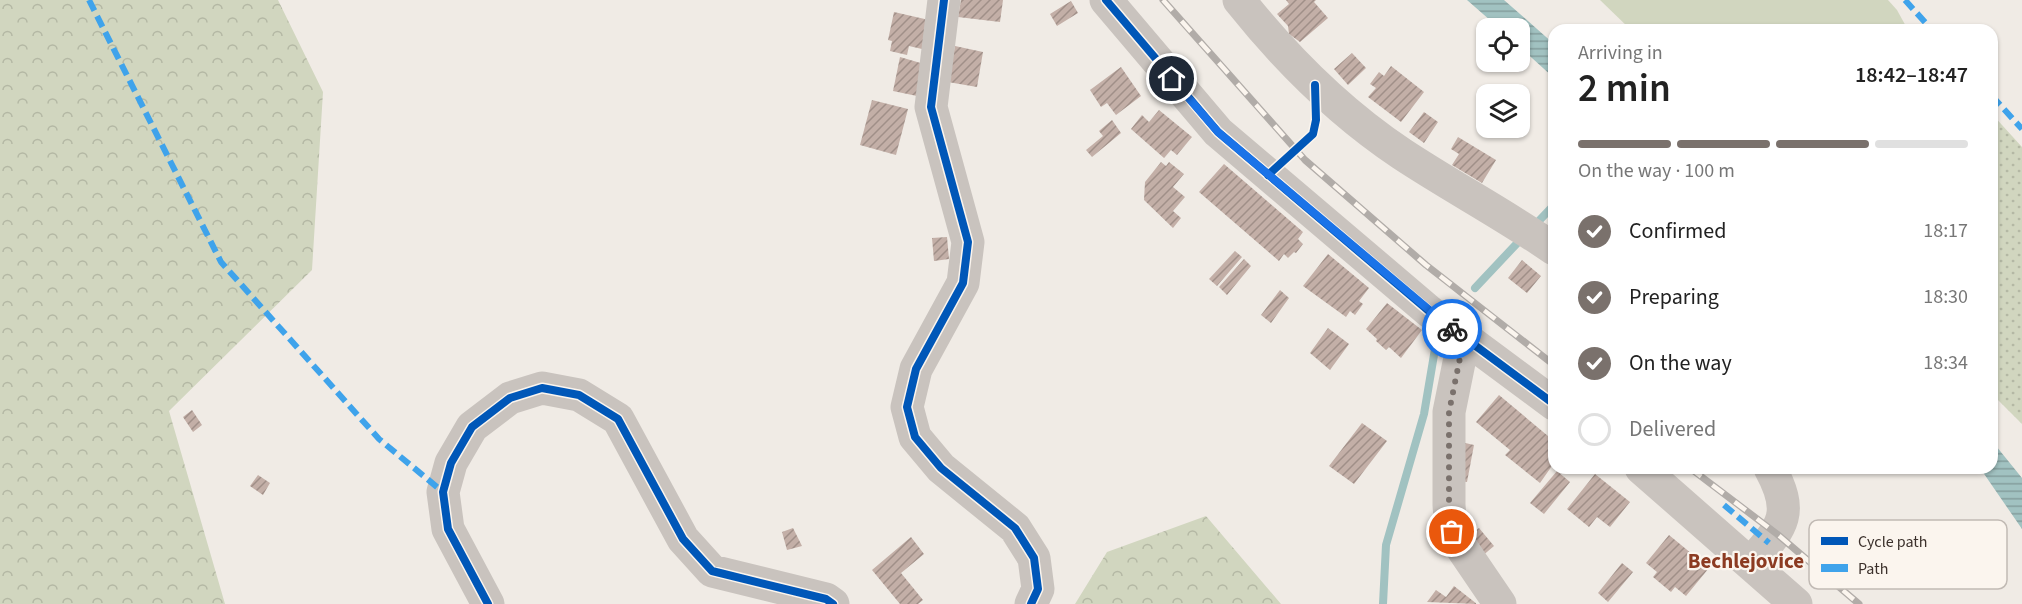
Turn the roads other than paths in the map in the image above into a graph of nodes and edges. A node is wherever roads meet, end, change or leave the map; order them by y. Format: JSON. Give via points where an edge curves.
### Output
{"nodes":[{"id":1,"x":944,"y":0,"type":"edge"},
{"id":2,"x":1106,"y":0,"type":"edge"},
{"id":3,"x":1239,"y":0,"type":"edge"},
{"id":4,"x":1535,"y":237,"type":"edge"},
{"id":5,"x":1464,"y":338,"type":"junction"},
{"id":6,"x":1548,"y":400,"type":"edge"},
{"id":7,"x":1648,"y":474,"type":"edge"},
{"id":8,"x":1773,"y":474,"type":"edge"},
{"id":9,"x":1751,"y":563,"type":"junction"},
{"id":10,"x":488,"y":604,"type":"edge"},
{"id":11,"x":833,"y":604,"type":"edge"},
{"id":12,"x":1031,"y":604,"type":"edge"},
{"id":13,"x":1500,"y":604,"type":"edge"},
{"id":14,"x":1796,"y":604,"type":"edge"}],
"edges":[{"from":1,"to":12,"type":"street","via":[[931,107],[968,242],[963,283],[916,369],[907,407],[915,436],[941,468],[1015,528],[1028,548],[1034,558],[1038,589]]},
{"from":2,"to":5,"type":"street","via":[[1218,132]]},
{"from":3,"to":4,"type":"street","via":[[1274,44],[1358,122]]},
{"from":5,"to":6,"type":"street"},
{"from":5,"to":13,"type":"street","via":[[1449,412],[1452,532]]},
{"from":7,"to":9,"type":"street"},
{"from":8,"to":9,"type":"street","via":[[1783,492],[1783,515],[1777,534]]},
{"from":9,"to":14,"type":"street"},
{"from":10,"to":11,"type":"street","via":[[448,529],[443,492],[451,463],[472,426],[510,398],[542,387],[579,395],[618,419],[683,539],[711,571]]}]}
